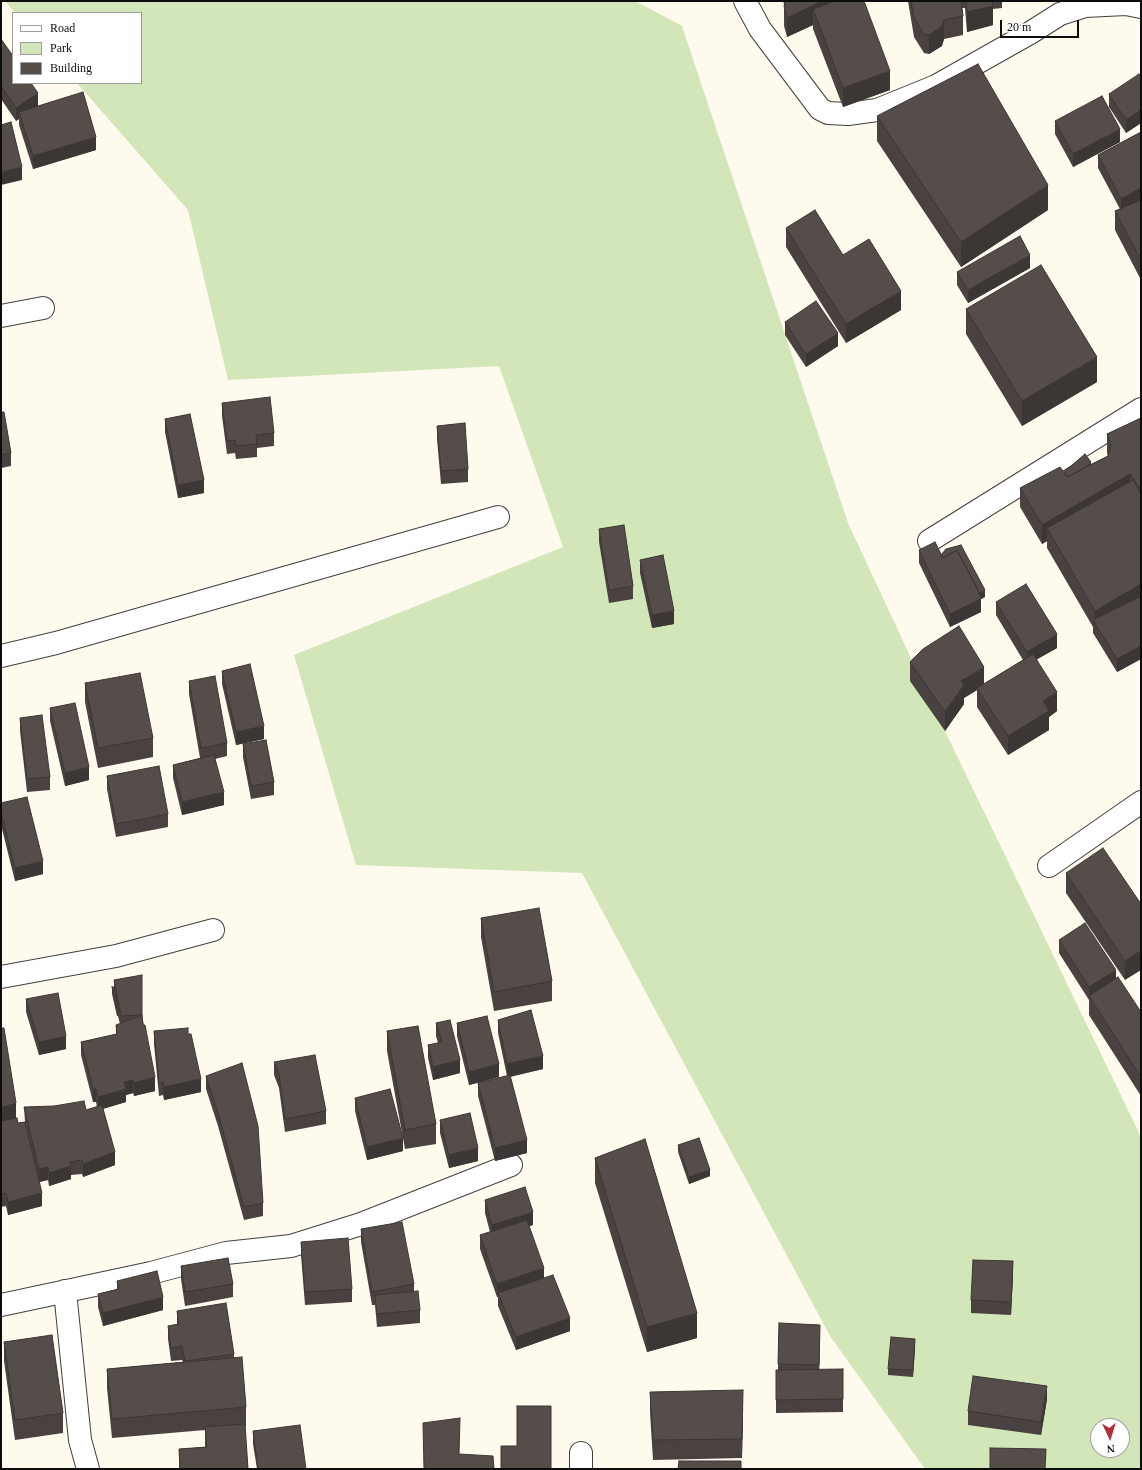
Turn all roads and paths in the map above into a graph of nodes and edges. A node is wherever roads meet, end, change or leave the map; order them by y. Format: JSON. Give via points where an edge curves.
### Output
{"nodes":[{"id":1,"x":745,"y":1,"type":"edge"},
{"id":2,"x":1067,"y":6,"type":"edge"},
{"id":3,"x":1141,"y":7,"type":"edge"},
{"id":4,"x":43,"y":308,"type":"dead end"},
{"id":5,"x":1,"y":316,"type":"edge"},
{"id":6,"x":1141,"y":409,"type":"edge"},
{"id":7,"x":498,"y":517,"type":"dead end"},
{"id":8,"x":929,"y":542,"type":"dead end"},
{"id":9,"x":1,"y":656,"type":"edge"},
{"id":10,"x":1141,"y":802,"type":"edge"},
{"id":11,"x":1049,"y":866,"type":"dead end"},
{"id":12,"x":213,"y":930,"type":"dead end"},
{"id":13,"x":1,"y":977,"type":"edge"},
{"id":14,"x":511,"y":1165,"type":"dead end"},
{"id":15,"x":65,"y":1291,"type":"junction"},
{"id":16,"x":1,"y":1305,"type":"edge"},
{"id":17,"x":88,"y":1469,"type":"edge"}],
"edges":[{"from":1,"to":2,"type":"street","via":[[760,29],[820,109],[828,113],[848,114],[877,110],[936,86],[1024,37],[1060,14]]},
{"from":2,"to":3,"type":"street","via":[[1126,4]]},
{"from":4,"to":5,"type":"street"},
{"from":6,"to":8,"type":"street"},
{"from":7,"to":9,"type":"street","via":[[56,643]]},
{"from":10,"to":11,"type":"street"},
{"from":12,"to":13,"type":"street","via":[[116,956]]},
{"from":14,"to":15,"type":"street","via":[[361,1224],[291,1246],[226,1253],[151,1273]]},
{"from":15,"to":16,"type":"street"},
{"from":15,"to":17,"type":"street","via":[[80,1440]]}]}
